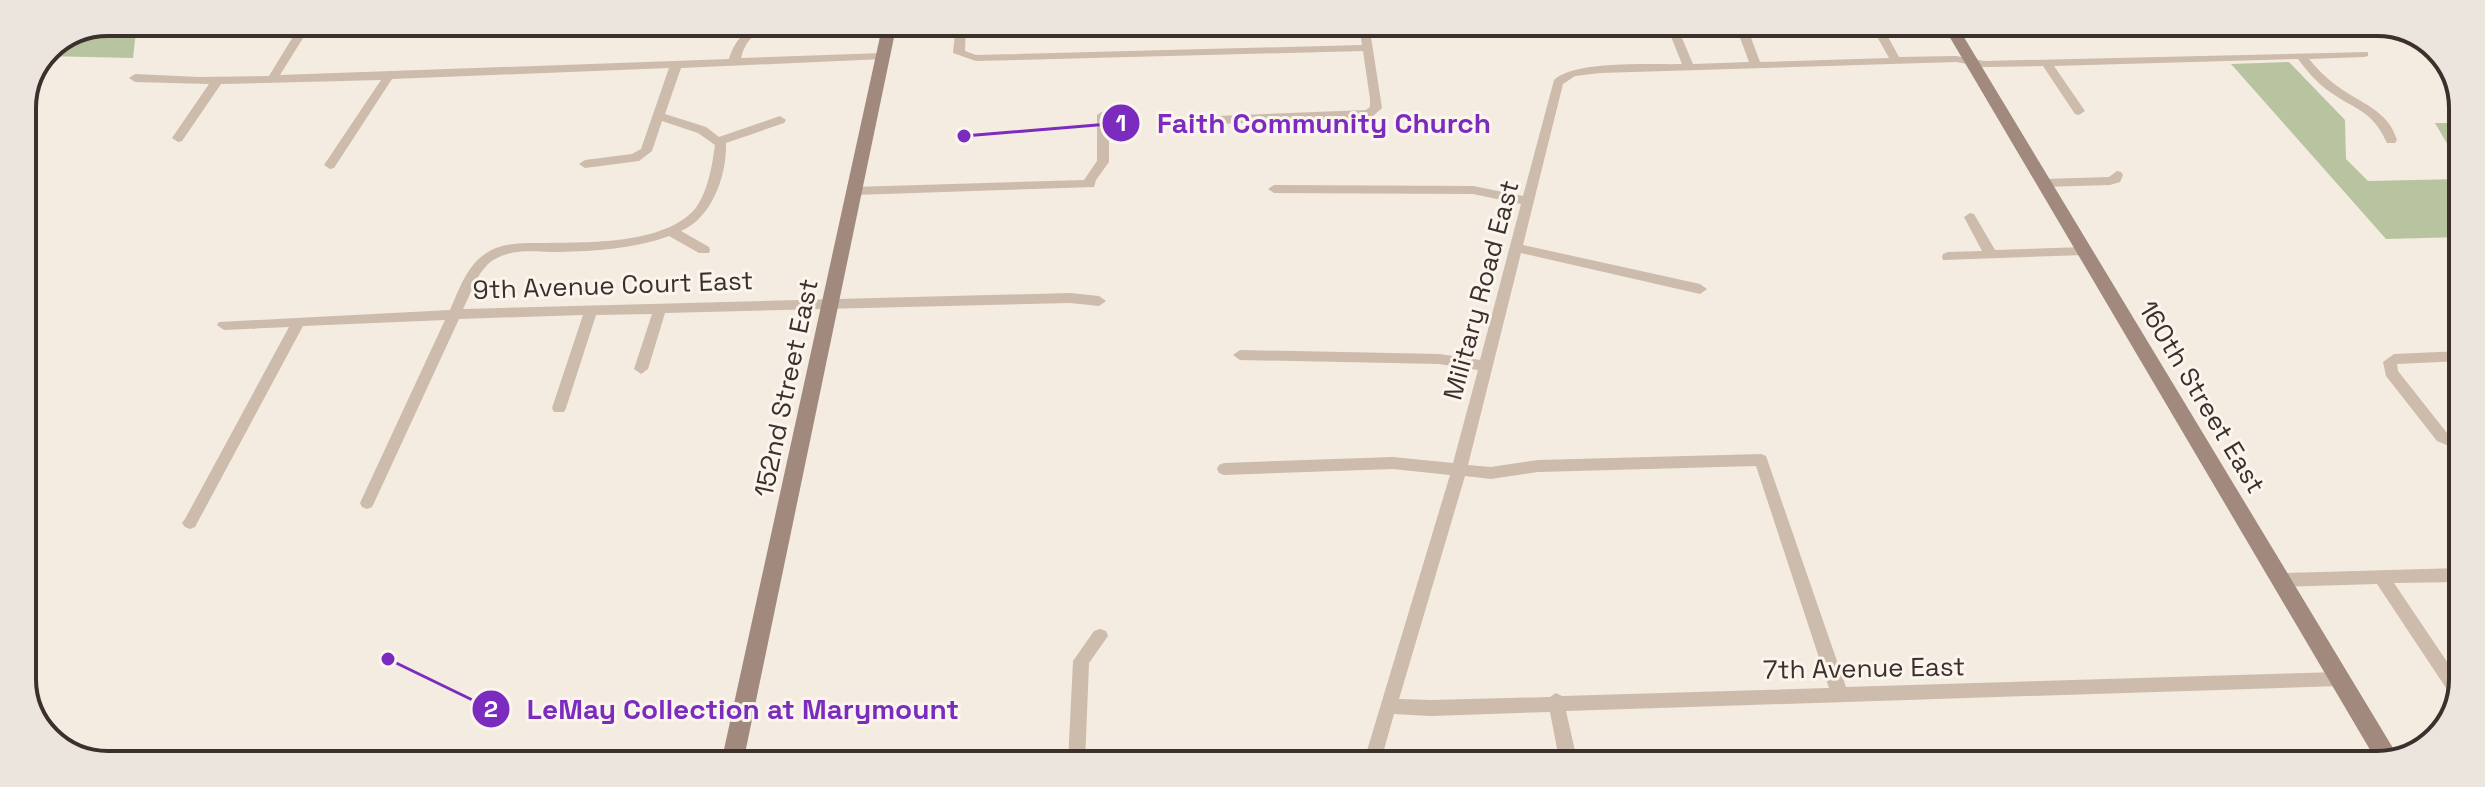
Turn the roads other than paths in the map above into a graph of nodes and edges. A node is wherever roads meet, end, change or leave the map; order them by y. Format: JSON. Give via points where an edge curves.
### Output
{"nodes":[{"id":1,"x":299,"y":36,"type":"edge"},
{"id":2,"x":744,"y":36,"type":"edge"},
{"id":3,"x":887,"y":36,"type":"edge"},
{"id":4,"x":959,"y":36,"type":"edge"},
{"id":5,"x":1366,"y":36,"type":"edge"},
{"id":6,"x":1676,"y":36,"type":"edge"},
{"id":7,"x":1745,"y":36,"type":"edge"},
{"id":8,"x":1882,"y":36,"type":"edge"},
{"id":9,"x":1956,"y":36,"type":"edge"},
{"id":10,"x":1368,"y":48,"type":"junction"},
{"id":11,"x":2364,"y":54,"type":"dead end"},
{"id":12,"x":883,"y":56,"type":"junction"},
{"id":13,"x":2301,"y":56,"type":"junction"},
{"id":14,"x":1970,"y":60,"type":"junction"},
{"id":15,"x":1896,"y":61,"type":"junction"},
{"id":16,"x":734,"y":62,"type":"junction"},
{"id":17,"x":2046,"y":62,"type":"junction"},
{"id":18,"x":676,"y":65,"type":"junction"},
{"id":19,"x":1756,"y":66,"type":"junction"},
{"id":20,"x":1689,"y":67,"type":"junction"},
{"id":21,"x":389,"y":76,"type":"junction"},
{"id":22,"x":135,"y":78,"type":"dead end"},
{"id":23,"x":273,"y":78,"type":"junction"},
{"id":24,"x":218,"y":80,"type":"junction"},
{"id":25,"x":2079,"y":111,"type":"dead end"},
{"id":26,"x":1103,"y":115,"type":"dead end"},
{"id":27,"x":660,"y":116,"type":"junction"},
{"id":28,"x":780,"y":120,"type":"dead end"},
{"id":29,"x":1217,"y":120,"type":"dead end"},
{"id":30,"x":178,"y":138,"type":"dead end"},
{"id":31,"x":2391,"y":140,"type":"dead end"},
{"id":32,"x":719,"y":141,"type":"junction"},
{"id":33,"x":585,"y":164,"type":"dead end"},
{"id":34,"x":330,"y":165,"type":"dead end"},
{"id":35,"x":2117,"y":175,"type":"dead end"},
{"id":36,"x":2043,"y":183,"type":"junction"},
{"id":37,"x":1274,"y":189,"type":"dead end"},
{"id":38,"x":854,"y":191,"type":"junction"},
{"id":39,"x":1529,"y":201,"type":"junction"},
{"id":40,"x":1970,"y":217,"type":"dead end"},
{"id":41,"x":670,"y":231,"type":"junction"},
{"id":42,"x":1517,"y":248,"type":"junction"},
{"id":43,"x":704,"y":250,"type":"dead end"},
{"id":44,"x":2084,"y":251,"type":"junction"},
{"id":45,"x":1991,"y":255,"type":"junction"},
{"id":46,"x":1948,"y":257,"type":"dead end"},
{"id":47,"x":1700,"y":289,"type":"dead end"},
{"id":48,"x":1099,"y":301,"type":"dead end"},
{"id":49,"x":831,"y":304,"type":"junction"},
{"id":50,"x":660,"y":308,"type":"junction"},
{"id":51,"x":591,"y":310,"type":"junction"},
{"id":52,"x":454,"y":315,"type":"junction"},
{"id":53,"x":299,"y":321,"type":"junction"},
{"id":54,"x":224,"y":325,"type":"dead end"},
{"id":55,"x":1240,"y":355,"type":"dead end"},
{"id":56,"x":2449,"y":357,"type":"edge"},
{"id":57,"x":1484,"y":366,"type":"junction"},
{"id":58,"x":641,"y":369,"type":"dead end"},
{"id":59,"x":559,"y":408,"type":"dead end"},
{"id":60,"x":2449,"y":440,"type":"edge"},
{"id":61,"x":1224,"y":469,"type":"dead end"},
{"id":62,"x":1459,"y":470,"type":"junction"},
{"id":63,"x":367,"y":503,"type":"dead end"},
{"id":64,"x":190,"y":523,"type":"dead end"},
{"id":65,"x":2449,"y":575,"type":"edge"},
{"id":66,"x":2382,"y":578,"type":"junction"},
{"id":67,"x":2282,"y":580,"type":"junction"},
{"id":68,"x":1100,"y":636,"type":"dead end"},
{"id":69,"x":2449,"y":678,"type":"edge"},
{"id":70,"x":2339,"y":679,"type":"junction"},
{"id":71,"x":1840,"y":695,"type":"junction"},
{"id":72,"x":1556,"y":701,"type":"junction"},
{"id":73,"x":1391,"y":706,"type":"junction"},
{"id":74,"x":735,"y":751,"type":"edge"},
{"id":75,"x":1077,"y":751,"type":"edge"},
{"id":76,"x":1375,"y":751,"type":"edge"},
{"id":77,"x":1566,"y":751,"type":"edge"},
{"id":78,"x":2383,"y":751,"type":"edge"}],
"edges":[{"from":1,"to":23,"type":"street"},
{"from":2,"to":16,"type":"street"},
{"from":3,"to":12,"type":"main road","name":"152nd Street East"},
{"from":4,"to":10,"type":"street","via":[[963,56],[976,58]]},
{"from":5,"to":10,"type":"street"},
{"from":6,"to":20,"type":"street"},
{"from":7,"to":19,"type":"street"},
{"from":8,"to":15,"type":"street"},
{"from":9,"to":14,"type":"main road"},
{"from":10,"to":29,"type":"street","via":[[1376,99],[1372,111]]},
{"from":11,"to":13,"type":"street","name":"Military Road East"},
{"from":12,"to":16,"type":"street"},
{"from":12,"to":38,"type":"main road","name":"152nd Street East"},
{"from":13,"to":17,"type":"street","name":"Military Road East"},
{"from":13,"to":31,"type":"street","via":[[2331,87],[2380,119]]},
{"from":14,"to":15,"type":"street","name":"Military Road East"},
{"from":14,"to":17,"type":"street","name":"Military Road East"},
{"from":14,"to":36,"type":"main road","name":"160th Street East"},
{"from":15,"to":19,"type":"street","name":"Military Road East"},
{"from":16,"to":18,"type":"street"},
{"from":17,"to":25,"type":"street"},
{"from":18,"to":21,"type":"street"},
{"from":18,"to":27,"type":"street"},
{"from":19,"to":20,"type":"street","name":"Military Road East"},
{"from":20,"to":39,"type":"street","name":"Military Road East","via":[[1582,71],[1562,77]]},
{"from":21,"to":23,"type":"street"},
{"from":21,"to":34,"type":"street"},
{"from":22,"to":24,"type":"street"},
{"from":23,"to":24,"type":"street"},
{"from":24,"to":30,"type":"street"},
{"from":26,"to":38,"type":"street","via":[[1103,162],[1090,184]]},
{"from":27,"to":32,"type":"street"},
{"from":27,"to":33,"type":"street","via":[[639,156]]},
{"from":28,"to":32,"type":"street"},
{"from":32,"to":41,"type":"street","via":[[720,156],[700,211]]},
{"from":35,"to":36,"type":"street","via":[[2110,181]]},
{"from":36,"to":44,"type":"main road","name":"160th Street East"},
{"from":37,"to":39,"type":"street","via":[[1473,190]]},
{"from":38,"to":49,"type":"main road","name":"152nd Street East"},
{"from":39,"to":42,"type":"street","name":"Military Road East"},
{"from":40,"to":45,"type":"street"},
{"from":41,"to":43,"type":"street"},
{"from":41,"to":52,"type":"street","via":[[636,241],[506,250],[475,270]]},
{"from":42,"to":47,"type":"street"},
{"from":42,"to":57,"type":"street","name":"Military Road East"},
{"from":44,"to":45,"type":"street"},
{"from":44,"to":67,"type":"main road","name":"160th Street East"},
{"from":45,"to":46,"type":"street"},
{"from":48,"to":49,"type":"street","name":"9th Avenue Court East"},
{"from":49,"to":50,"type":"street","name":"9th Avenue Court East"},
{"from":49,"to":74,"type":"main road","name":"152nd Street East"},
{"from":50,"to":51,"type":"street","name":"9th Avenue Court East"},
{"from":50,"to":58,"type":"street"},
{"from":51,"to":52,"type":"street","name":"9th Avenue Court East"},
{"from":51,"to":59,"type":"street"},
{"from":52,"to":53,"type":"street","name":"9th Avenue Court East"},
{"from":52,"to":63,"type":"street"},
{"from":53,"to":54,"type":"street","name":"9th Avenue Court East"},
{"from":53,"to":64,"type":"street"},
{"from":55,"to":57,"type":"street","via":[[1439,359]]},
{"from":56,"to":60,"type":"street","via":[[2390,362],[2391,372]]},
{"from":57,"to":62,"type":"street","name":"Military Road East"},
{"from":61,"to":62,"type":"street","via":[[1393,463]]},
{"from":62,"to":71,"type":"street","via":[[1491,473],[1538,466],[1761,460]]},
{"from":62,"to":73,"type":"street","name":"Military Road East"},
{"from":65,"to":66,"type":"street"},
{"from":66,"to":67,"type":"street"},
{"from":66,"to":69,"type":"street"},
{"from":67,"to":70,"type":"main road","name":"160th Street East"},
{"from":68,"to":75,"type":"street","via":[[1081,661]]},
{"from":70,"to":71,"type":"street","name":"7th Avenue East"},
{"from":70,"to":78,"type":"main road","name":"160th Street East"},
{"from":71,"to":72,"type":"street","name":"7th Avenue East"},
{"from":72,"to":73,"type":"street","name":"7th Avenue East"},
{"from":72,"to":77,"type":"street"},
{"from":73,"to":76,"type":"street","name":"Military Road East"}]}
